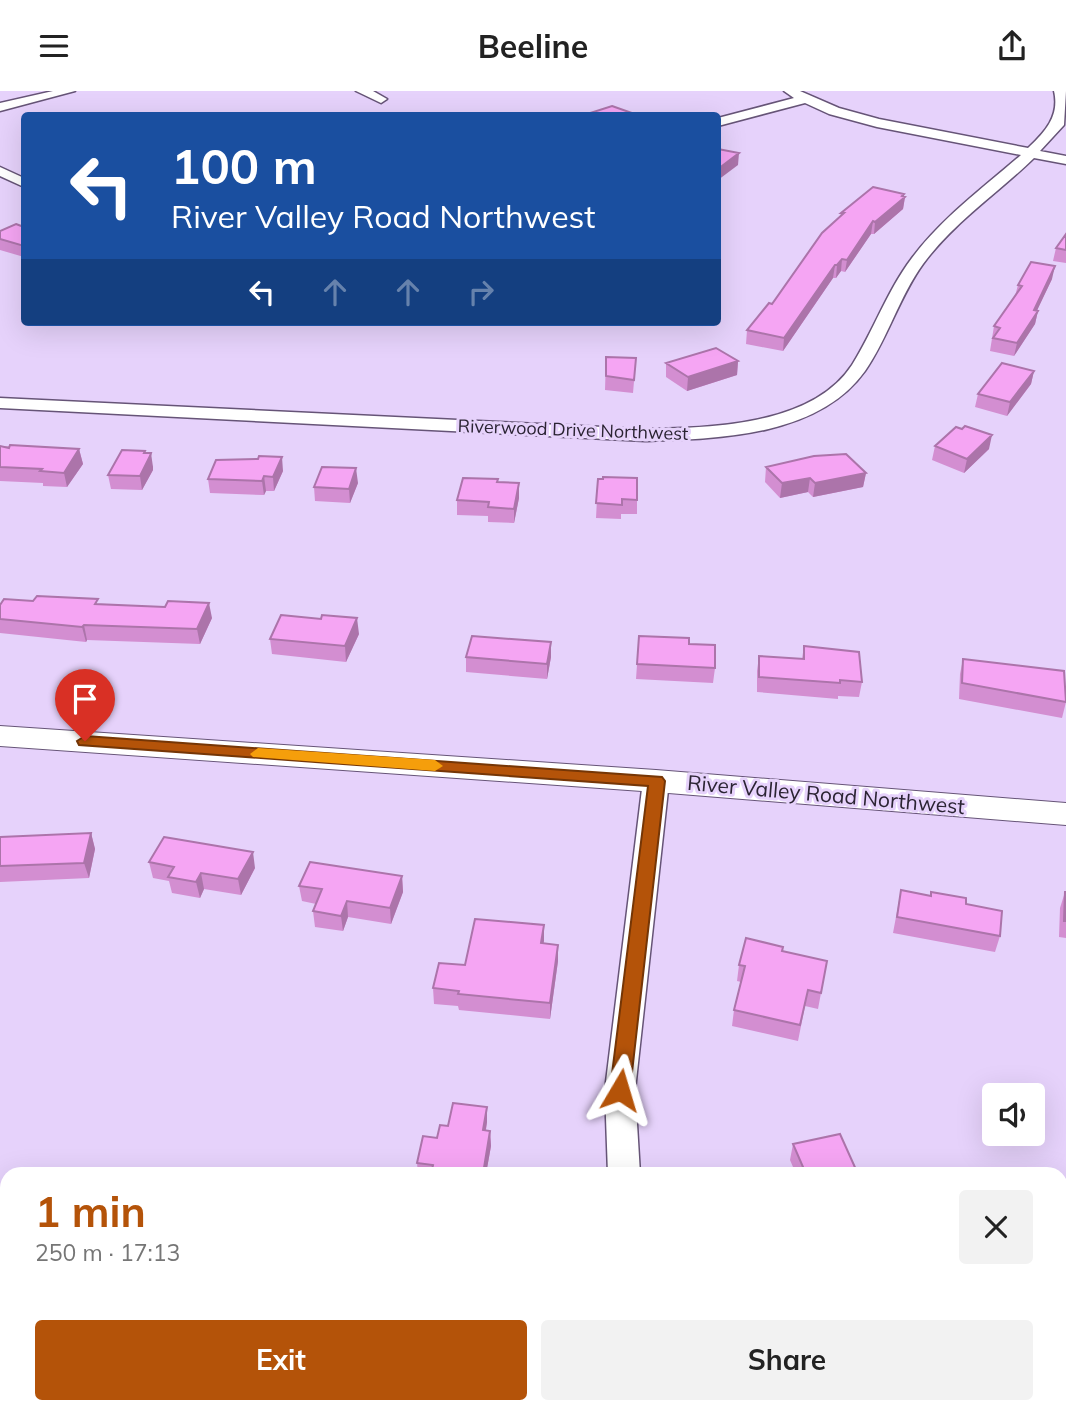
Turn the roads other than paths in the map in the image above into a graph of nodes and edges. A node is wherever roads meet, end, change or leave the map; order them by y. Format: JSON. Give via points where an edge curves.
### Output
{"nodes":[{"id":1,"x":69,"y":91,"type":"edge"},
{"id":2,"x":362,"y":91,"type":"edge"},
{"id":3,"x":790,"y":91,"type":"edge"},
{"id":4,"x":1060,"y":91,"type":"edge"},
{"id":5,"x":381,"y":99,"type":"dead end"},
{"id":6,"x":804,"y":99,"type":"junction"},
{"id":7,"x":0,"y":107,"type":"edge"},
{"id":8,"x":721,"y":121,"type":"edge"},
{"id":9,"x":1030,"y":153,"type":"junction"},
{"id":10,"x":1066,"y":160,"type":"edge"},
{"id":11,"x":0,"y":171,"type":"edge"},
{"id":12,"x":21,"y":182,"type":"edge"},
{"id":13,"x":0,"y":403,"type":"edge"},
{"id":14,"x":0,"y":736,"type":"edge"},
{"id":15,"x":656,"y":781,"type":"junction"},
{"id":16,"x":1066,"y":814,"type":"edge"},
{"id":17,"x":624,"y":1167,"type":"edge"}],
"edges":[{"from":1,"to":7,"type":"street"},
{"from":2,"to":5,"type":"street"},
{"from":3,"to":6,"type":"street"},
{"from":4,"to":9,"type":"street","name":"Riverwood Drive Northwest","via":[[1063,103],[1057,125]]},
{"from":6,"to":8,"type":"street"},
{"from":6,"to":9,"type":"street","via":[[877,123]]},
{"from":9,"to":10,"type":"street"},
{"from":9,"to":13,"type":"street","name":"Riverwood Drive Northwest","via":[[923,253],[897,291],[858,369],[844,385],[816,404],[759,424],[682,435],[645,435]]},
{"from":11,"to":12,"type":"street"},
{"from":14,"to":15,"type":"street","name":"River Valley Road Northwest"},
{"from":15,"to":16,"type":"street","name":"River Valley Road Northwest"},
{"from":15,"to":17,"type":"street","via":[[620,1090]]}]}
